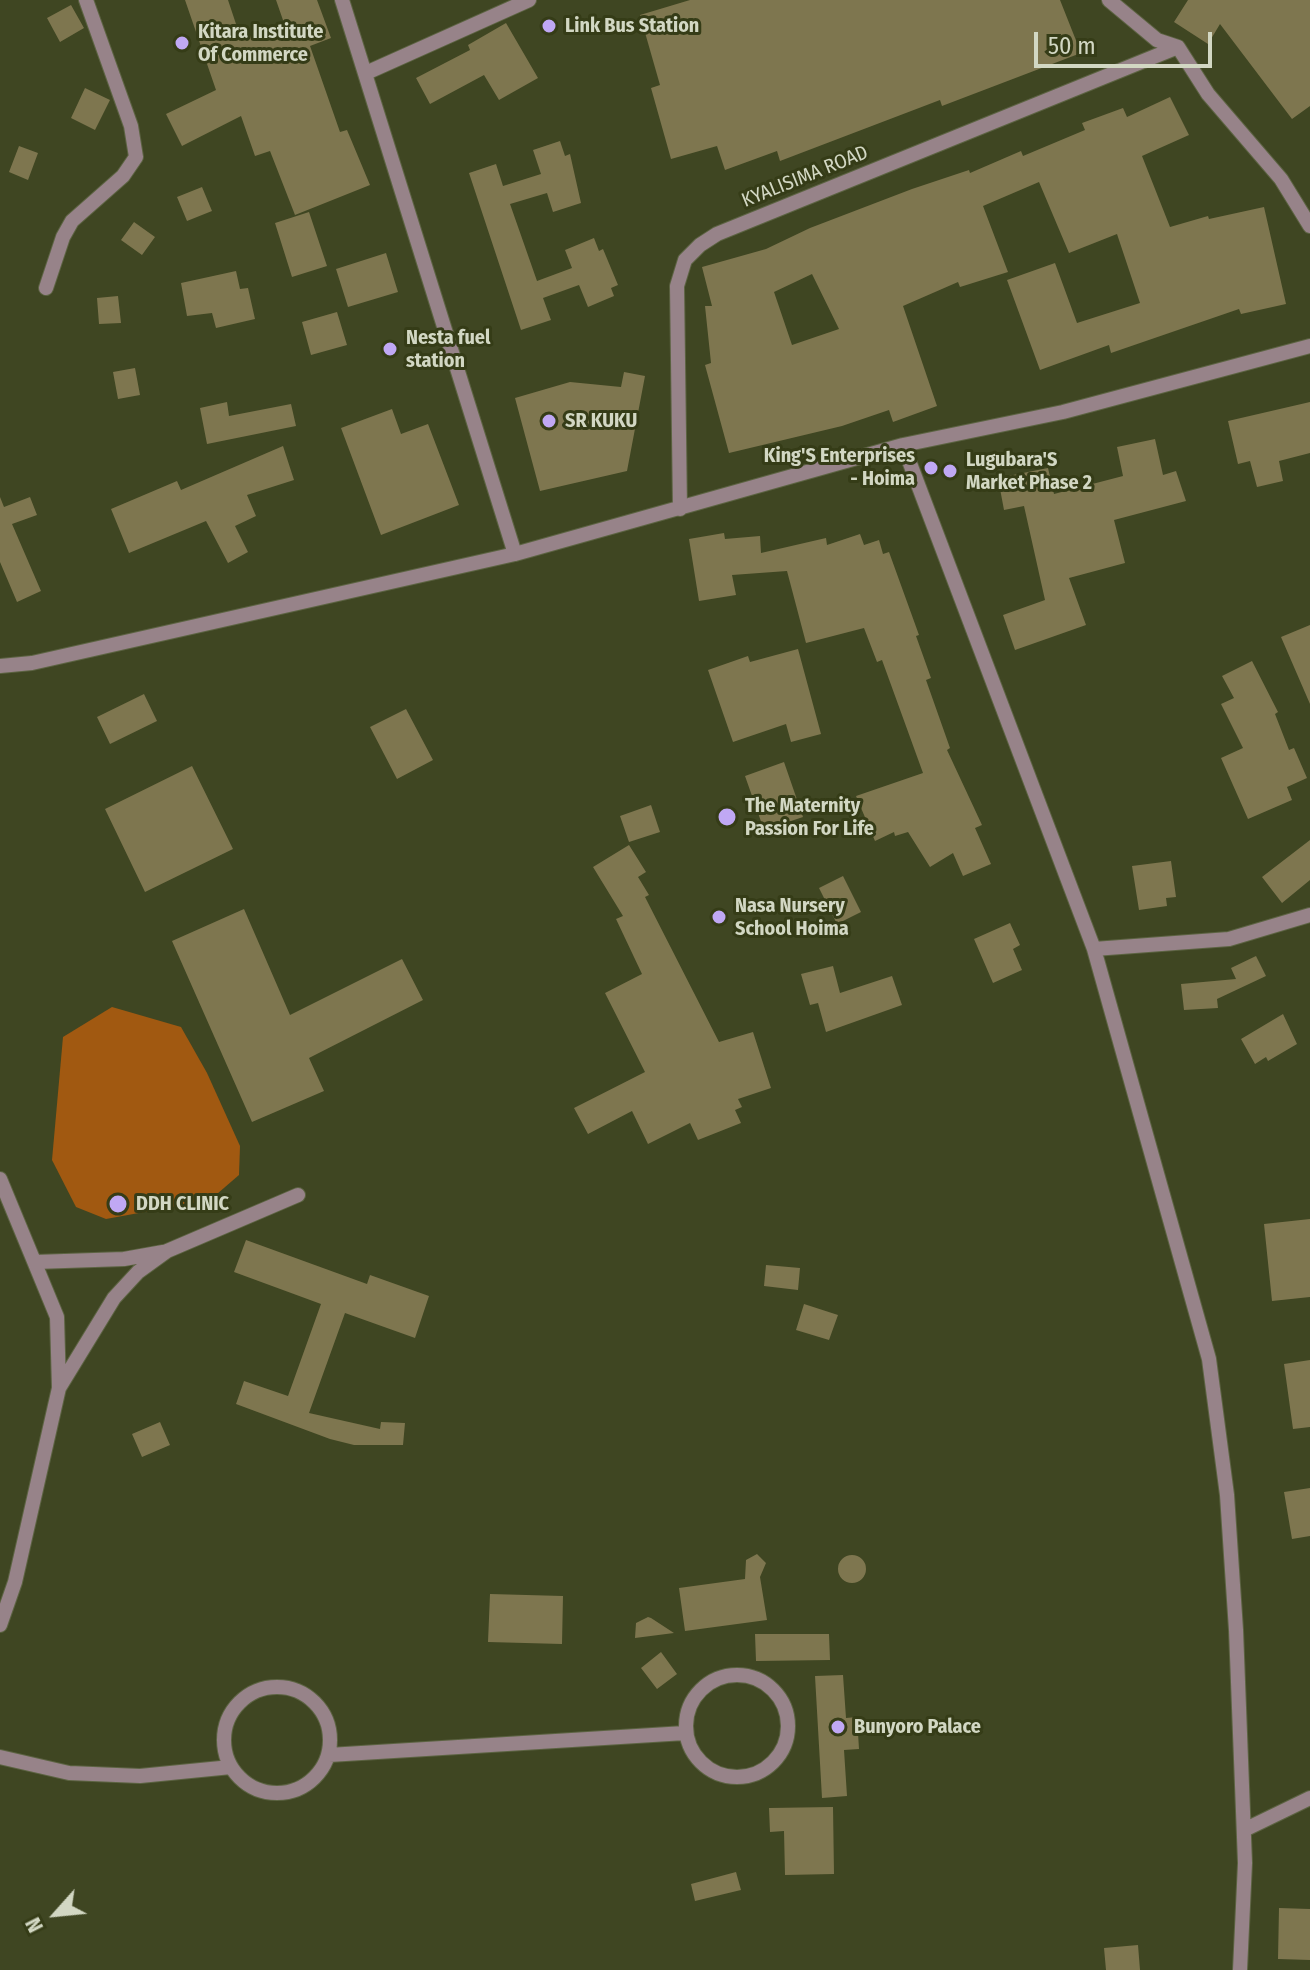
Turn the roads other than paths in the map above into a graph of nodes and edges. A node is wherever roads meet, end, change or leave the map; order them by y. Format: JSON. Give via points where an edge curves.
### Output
{"nodes":[{"id":1,"x":86,"y":0,"type":"edge"},
{"id":2,"x":342,"y":0,"type":"edge"},
{"id":3,"x":529,"y":0,"type":"edge"},
{"id":4,"x":1109,"y":0,"type":"edge"},
{"id":5,"x":1178,"y":47,"type":"junction"},
{"id":6,"x":366,"y":73,"type":"junction"},
{"id":7,"x":1310,"y":226,"type":"edge"},
{"id":8,"x":46,"y":288,"type":"dead end"},
{"id":9,"x":1310,"y":346,"type":"edge"},
{"id":10,"x":903,"y":445,"type":"junction"},
{"id":11,"x":680,"y":509,"type":"junction"},
{"id":12,"x":515,"y":554,"type":"junction"},
{"id":13,"x":0,"y":666,"type":"edge"},
{"id":14,"x":1310,"y":915,"type":"edge"},
{"id":15,"x":1094,"y":949,"type":"junction"},
{"id":16,"x":0,"y":1179,"type":"edge"},
{"id":17,"x":298,"y":1195,"type":"dead end"},
{"id":18,"x":167,"y":1251,"type":"junction"},
{"id":19,"x":35,"y":1262,"type":"junction"},
{"id":20,"x":59,"y":1388,"type":"junction"},
{"id":21,"x":0,"y":1625,"type":"edge"},
{"id":22,"x":685,"y":1733,"type":"junction"},
{"id":23,"x":329,"y":1755,"type":"junction"},
{"id":24,"x":0,"y":1757,"type":"edge"},
{"id":25,"x":231,"y":1767,"type":"junction"},
{"id":26,"x":1310,"y":1798,"type":"edge"},
{"id":27,"x":1244,"y":1830,"type":"junction"},
{"id":28,"x":1240,"y":1970,"type":"edge"}],
"edges":[{"from":1,"to":8,"type":"street","via":[[131,126],[136,157],[123,176],[72,221]]},
{"from":2,"to":6,"type":"street"},
{"from":3,"to":6,"type":"street"},
{"from":4,"to":5,"type":"street","via":[[1157,40]]},
{"from":5,"to":7,"type":"street","via":[[1208,94],[1281,179]]},
{"from":5,"to":11,"type":"street","name":"KYALISIMA ROAD","via":[[700,245],[685,260],[677,286]]},
{"from":6,"to":12,"type":"street"},
{"from":9,"to":10,"type":"street","via":[[1063,412]]},
{"from":10,"to":11,"type":"street"},
{"from":10,"to":15,"type":"street"},
{"from":11,"to":12,"type":"street"},
{"from":12,"to":13,"type":"street"},
{"from":14,"to":15,"type":"street","via":[[1229,939]]},
{"from":15,"to":27,"type":"street","via":[[1209,1359],[1227,1495]]},
{"from":16,"to":19,"type":"street"},
{"from":17,"to":18,"type":"street"},
{"from":18,"to":19,"type":"street","via":[[124,1259]]},
{"from":18,"to":20,"type":"street","via":[[114,1298]]},
{"from":19,"to":20,"type":"street","via":[[57,1317]]},
{"from":20,"to":21,"type":"street","via":[[23,1552]]},
{"from":22,"to":22,"type":"street","via":[[691,1699],[700,1691],[718,1677],[752,1675],[780,1697],[789,1731],[780,1754],[762,1771],[738,1778],[714,1773],[695,1757]]},
{"from":22,"to":23,"type":"street"},
{"from":23,"to":25,"type":"street","via":[[320,1774],[284,1794],[263,1792]]},
{"from":23,"to":25,"type":"street","via":[[327,1718],[301,1691],[283,1686],[260,1689],[240,1701],[227,1721],[223,1744]]},
{"from":24,"to":25,"type":"street","via":[[69,1773],[126,1776]]},
{"from":26,"to":27,"type":"street"},
{"from":27,"to":28,"type":"street"}]}
